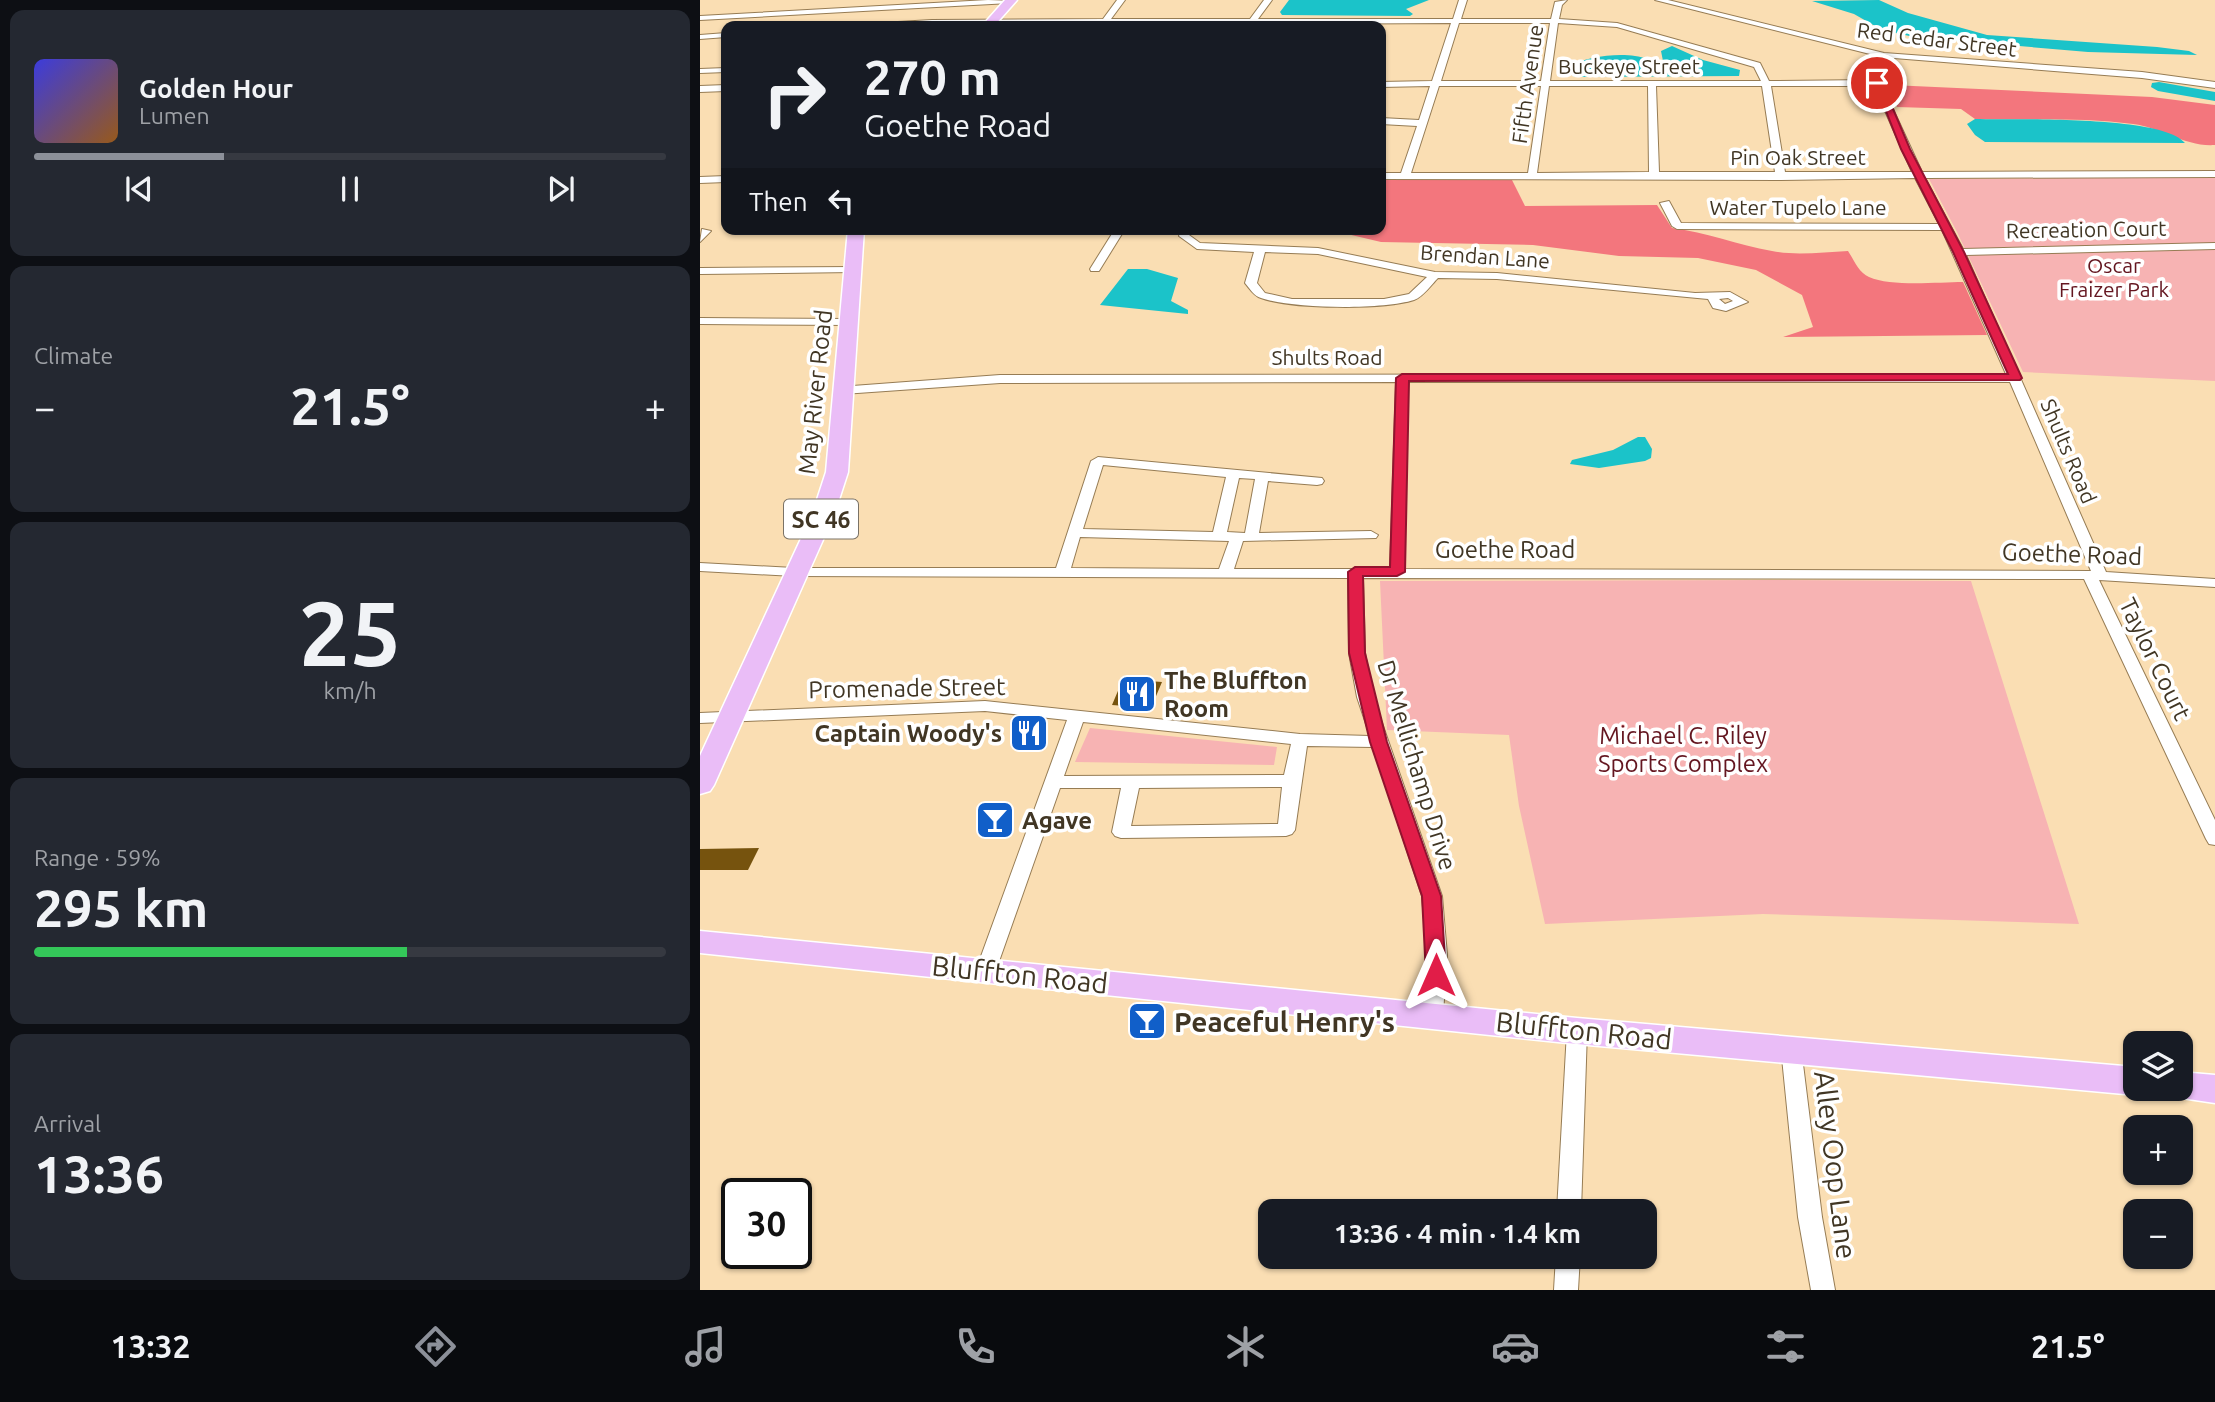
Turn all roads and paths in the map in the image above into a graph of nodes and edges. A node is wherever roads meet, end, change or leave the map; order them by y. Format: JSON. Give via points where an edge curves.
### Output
{"nodes":[{"id":1,"x":1010,"y":0,"type":"edge"},
{"id":2,"x":1121,"y":0,"type":"edge"},
{"id":3,"x":1268,"y":0,"type":"edge"},
{"id":4,"x":1463,"y":0,"type":"edge"},
{"id":5,"x":1563,"y":0,"type":"edge"},
{"id":6,"x":1659,"y":0,"type":"edge"},
{"id":7,"x":945,"y":8,"type":"dead end"},
{"id":8,"x":700,"y":18,"type":"edge"},
{"id":9,"x":933,"y":21,"type":"edge"},
{"id":10,"x":992,"y":21,"type":"edge"},
{"id":11,"x":1105,"y":21,"type":"edge"},
{"id":12,"x":1253,"y":21,"type":"edge"},
{"id":13,"x":1455,"y":22,"type":"junction"},
{"id":14,"x":1554,"y":22,"type":"junction"},
{"id":15,"x":1386,"y":23,"type":"edge"},
{"id":16,"x":721,"y":36,"type":"edge"},
{"id":17,"x":700,"y":37,"type":"edge"},
{"id":18,"x":1892,"y":55,"type":"junction"},
{"id":19,"x":721,"y":70,"type":"edge"},
{"id":20,"x":700,"y":71,"type":"edge"},
{"id":21,"x":1766,"y":83,"type":"junction"},
{"id":22,"x":1877,"y":83,"type":"junction"},
{"id":23,"x":1386,"y":84,"type":"edge"},
{"id":24,"x":1434,"y":84,"type":"junction"},
{"id":25,"x":1544,"y":84,"type":"junction"},
{"id":26,"x":1652,"y":84,"type":"junction"},
{"id":27,"x":2215,"y":85,"type":"edge"},
{"id":28,"x":721,"y":88,"type":"edge"},
{"id":29,"x":700,"y":89,"type":"edge"},
{"id":30,"x":1386,"y":121,"type":"edge"},
{"id":31,"x":1421,"y":123,"type":"junction"},
{"id":32,"x":2215,"y":174,"type":"edge"},
{"id":33,"x":1920,"y":175,"type":"junction"},
{"id":34,"x":1386,"y":176,"type":"edge"},
{"id":35,"x":1405,"y":177,"type":"junction"},
{"id":36,"x":1532,"y":177,"type":"junction"},
{"id":37,"x":1654,"y":177,"type":"junction"},
{"id":38,"x":1781,"y":177,"type":"junction"},
{"id":39,"x":721,"y":179,"type":"edge"},
{"id":40,"x":700,"y":180,"type":"edge"},
{"id":41,"x":1665,"y":203,"type":"dead end"},
{"id":42,"x":1945,"y":227,"type":"junction"},
{"id":43,"x":856,"y":235,"type":"edge"},
{"id":44,"x":1116,"y":235,"type":"edge"},
{"id":45,"x":1184,"y":235,"type":"edge"},
{"id":46,"x":2215,"y":246,"type":"edge"},
{"id":47,"x":1260,"y":250,"type":"junction"},
{"id":48,"x":1959,"y":252,"type":"junction"},
{"id":49,"x":854,"y":269,"type":"junction"},
{"id":50,"x":1095,"y":269,"type":"dead end"},
{"id":51,"x":700,"y":271,"type":"edge"},
{"id":52,"x":1435,"y":275,"type":"junction"},
{"id":53,"x":1712,"y":296,"type":"dead end"},
{"id":54,"x":700,"y":321,"type":"edge"},
{"id":55,"x":850,"y":322,"type":"junction"},
{"id":56,"x":1402,"y":378,"type":"junction"},
{"id":57,"x":2016,"y":378,"type":"junction"},
{"id":58,"x":843,"y":390,"type":"junction"},
{"id":59,"x":1233,"y":474,"type":"junction"},
{"id":60,"x":1262,"y":477,"type":"junction"},
{"id":61,"x":1317,"y":481,"type":"dead end"},
{"id":62,"x":1077,"y":533,"type":"junction"},
{"id":63,"x":1371,"y":535,"type":"dead end"},
{"id":64,"x":1219,"y":536,"type":"junction"},
{"id":65,"x":1244,"y":537,"type":"junction"},
{"id":66,"x":700,"y":567,"type":"edge"},
{"id":67,"x":794,"y":572,"type":"junction"},
{"id":68,"x":1062,"y":572,"type":"junction"},
{"id":69,"x":1355,"y":572,"type":"junction"},
{"id":70,"x":1397,"y":572,"type":"junction"},
{"id":71,"x":1225,"y":573,"type":"junction"},
{"id":72,"x":2095,"y":575,"type":"junction"},
{"id":73,"x":2215,"y":583,"type":"edge"},
{"id":74,"x":1077,"y":716,"type":"junction"},
{"id":75,"x":700,"y":718,"type":"edge"},
{"id":76,"x":730,"y":718,"type":"junction"},
{"id":77,"x":1300,"y":740,"type":"junction"},
{"id":78,"x":1378,"y":742,"type":"junction"},
{"id":79,"x":1292,"y":781,"type":"junction"},
{"id":80,"x":1054,"y":782,"type":"junction"},
{"id":81,"x":1131,"y":782,"type":"junction"},
{"id":82,"x":700,"y":785,"type":"edge"},
{"id":83,"x":2215,"y":839,"type":"edge"},
{"id":84,"x":700,"y":942,"type":"edge"},
{"id":85,"x":986,"y":970,"type":"junction"},
{"id":86,"x":1433,"y":1014,"type":"junction"},
{"id":87,"x":1577,"y":1031,"type":"junction"},
{"id":88,"x":1791,"y":1048,"type":"junction"},
{"id":89,"x":2123,"y":1080,"type":"edge"},
{"id":90,"x":2193,"y":1087,"type":"edge"},
{"id":91,"x":2215,"y":1089,"type":"edge"},
{"id":92,"x":1570,"y":1199,"type":"edge"},
{"id":93,"x":1567,"y":1269,"type":"edge"},
{"id":94,"x":1566,"y":1290,"type":"edge"},
{"id":95,"x":1823,"y":1290,"type":"edge"}],
"edges":[{"from":1,"to":8,"type":"street"},
{"from":1,"to":10,"type":"main road"},
{"from":2,"to":11,"type":"street"},
{"from":3,"to":12,"type":"street"},
{"from":4,"to":13,"type":"street"},
{"from":5,"to":14,"type":"street","name":"Fifth Avenue"},
{"from":6,"to":18,"type":"street","name":"Red Cedar Street"},
{"from":7,"to":9,"type":"street"},
{"from":13,"to":14,"type":"street"},
{"from":13,"to":15,"type":"street"},
{"from":13,"to":24,"type":"street"},
{"from":14,"to":21,"type":"street","via":[[1617,25],[1748,60],[1757,65]]},
{"from":14,"to":25,"type":"street","name":"Fifth Avenue"},
{"from":16,"to":17,"type":"street"},
{"from":18,"to":22,"type":"street","via":[[1880,68]]},
{"from":18,"to":27,"type":"street","name":"Red Cedar Street"},
{"from":19,"to":20,"type":"street"},
{"from":21,"to":22,"type":"street","name":"Buckeye Street"},
{"from":21,"to":26,"type":"street","name":"Buckeye Street"},
{"from":21,"to":38,"type":"street"},
{"from":22,"to":33,"type":"street"},
{"from":23,"to":24,"type":"street","name":"Buckeye Street"},
{"from":24,"to":25,"type":"street","name":"Buckeye Street"},
{"from":24,"to":31,"type":"street"},
{"from":25,"to":26,"type":"street","name":"Buckeye Street"},
{"from":25,"to":36,"type":"street","name":"Fifth Avenue"},
{"from":26,"to":37,"type":"street"},
{"from":28,"to":29,"type":"street"},
{"from":30,"to":31,"type":"street"},
{"from":31,"to":35,"type":"street"},
{"from":32,"to":33,"type":"street","name":"Pin Oak Street"},
{"from":33,"to":38,"type":"street","name":"Pin Oak Street"},
{"from":33,"to":42,"type":"street"},
{"from":34,"to":35,"type":"street","name":"Pin Oak Street"},
{"from":35,"to":36,"type":"street","name":"Pin Oak Street"},
{"from":36,"to":37,"type":"street","name":"Pin Oak Street"},
{"from":37,"to":38,"type":"street","name":"Pin Oak Street"},
{"from":39,"to":40,"type":"street"},
{"from":41,"to":42,"type":"street","name":"Water Tupelo Lane","via":[[1677,226]]},
{"from":42,"to":48,"type":"street"},
{"from":43,"to":49,"type":"main road","name":"May River Road","number":"SC 46"},
{"from":44,"to":50,"type":"street"},
{"from":45,"to":47,"type":"street","name":"Brendan Lane","via":[[1197,246]]},
{"from":46,"to":48,"type":"street","name":"Recreation Court"},
{"from":47,"to":52,"type":"street","name":"Brendan Lane","via":[[1318,251]]},
{"from":47,"to":52,"type":"street","via":[[1251,283],[1262,295],[1292,302],[1384,302],[1413,296]]},
{"from":48,"to":57,"type":"street"},
{"from":49,"to":51,"type":"street"},
{"from":49,"to":55,"type":"main road","name":"May River Road","number":"SC 46"},
{"from":52,"to":53,"type":"street","name":"Brendan Lane"},
{"from":54,"to":55,"type":"street"},
{"from":55,"to":58,"type":"main road","name":"May River Road","number":"SC 46"},
{"from":56,"to":57,"type":"street","name":"Shults Road"},
{"from":56,"to":58,"type":"street","name":"Shults Road","via":[[1000,379]]},
{"from":56,"to":70,"type":"street"},
{"from":57,"to":72,"type":"street","name":"Shults Road"},
{"from":58,"to":67,"type":"main road","name":"May River Road","number":"SC 46","via":[[837,472],[823,515]]},
{"from":59,"to":60,"type":"street"},
{"from":59,"to":62,"type":"street","via":[[1098,461]]},
{"from":59,"to":64,"type":"street"},
{"from":60,"to":61,"type":"street"},
{"from":60,"to":65,"type":"street"},
{"from":62,"to":64,"type":"street"},
{"from":62,"to":68,"type":"street"},
{"from":63,"to":65,"type":"street"},
{"from":64,"to":65,"type":"street"},
{"from":65,"to":71,"type":"street"},
{"from":66,"to":67,"type":"street"},
{"from":67,"to":68,"type":"street","name":"Goethe Road"},
{"from":67,"to":76,"type":"main road","name":"May River Road","number":"SC 46"},
{"from":68,"to":71,"type":"street","name":"Goethe Road"},
{"from":69,"to":70,"type":"street","name":"Goethe Road"},
{"from":69,"to":71,"type":"street","name":"Goethe Road"},
{"from":69,"to":78,"type":"street","name":"Dr Mellichamp Drive","via":[[1357,653]]},
{"from":70,"to":72,"type":"street","name":"Goethe Road"},
{"from":72,"to":73,"type":"street","name":"Goethe Road"},
{"from":72,"to":83,"type":"street","name":"Taylor Court"},
{"from":74,"to":76,"type":"street","name":"Promenade Street","via":[[985,706]]},
{"from":74,"to":77,"type":"street","name":"Promenade Street"},
{"from":74,"to":80,"type":"street"},
{"from":75,"to":76,"type":"street","name":"Promenade Street"},
{"from":76,"to":82,"type":"main road","name":"May River Road","number":"SC 46"},
{"from":77,"to":78,"type":"street","name":"Promenade Street"},
{"from":77,"to":79,"type":"street"},
{"from":78,"to":86,"type":"street","name":"Dr Mellichamp Drive","via":[[1432,896],[1437,955]]},
{"from":79,"to":81,"type":"street"},
{"from":79,"to":81,"type":"street","via":[[1286,830],[1121,832]]},
{"from":80,"to":81,"type":"street"},
{"from":80,"to":85,"type":"street"},
{"from":84,"to":85,"type":"main road","name":"Bluffton Road"},
{"from":85,"to":86,"type":"main road","name":"Bluffton Road"},
{"from":86,"to":87,"type":"main road","name":"Bluffton Road"},
{"from":87,"to":88,"type":"main road","name":"Bluffton Road"},
{"from":87,"to":92,"type":"street"},
{"from":88,"to":89,"type":"main road","name":"Bluffton Road"},
{"from":88,"to":95,"type":"street","name":"Alley Oop Lane"},
{"from":90,"to":91,"type":"main road"},
{"from":93,"to":94,"type":"street"}]}
